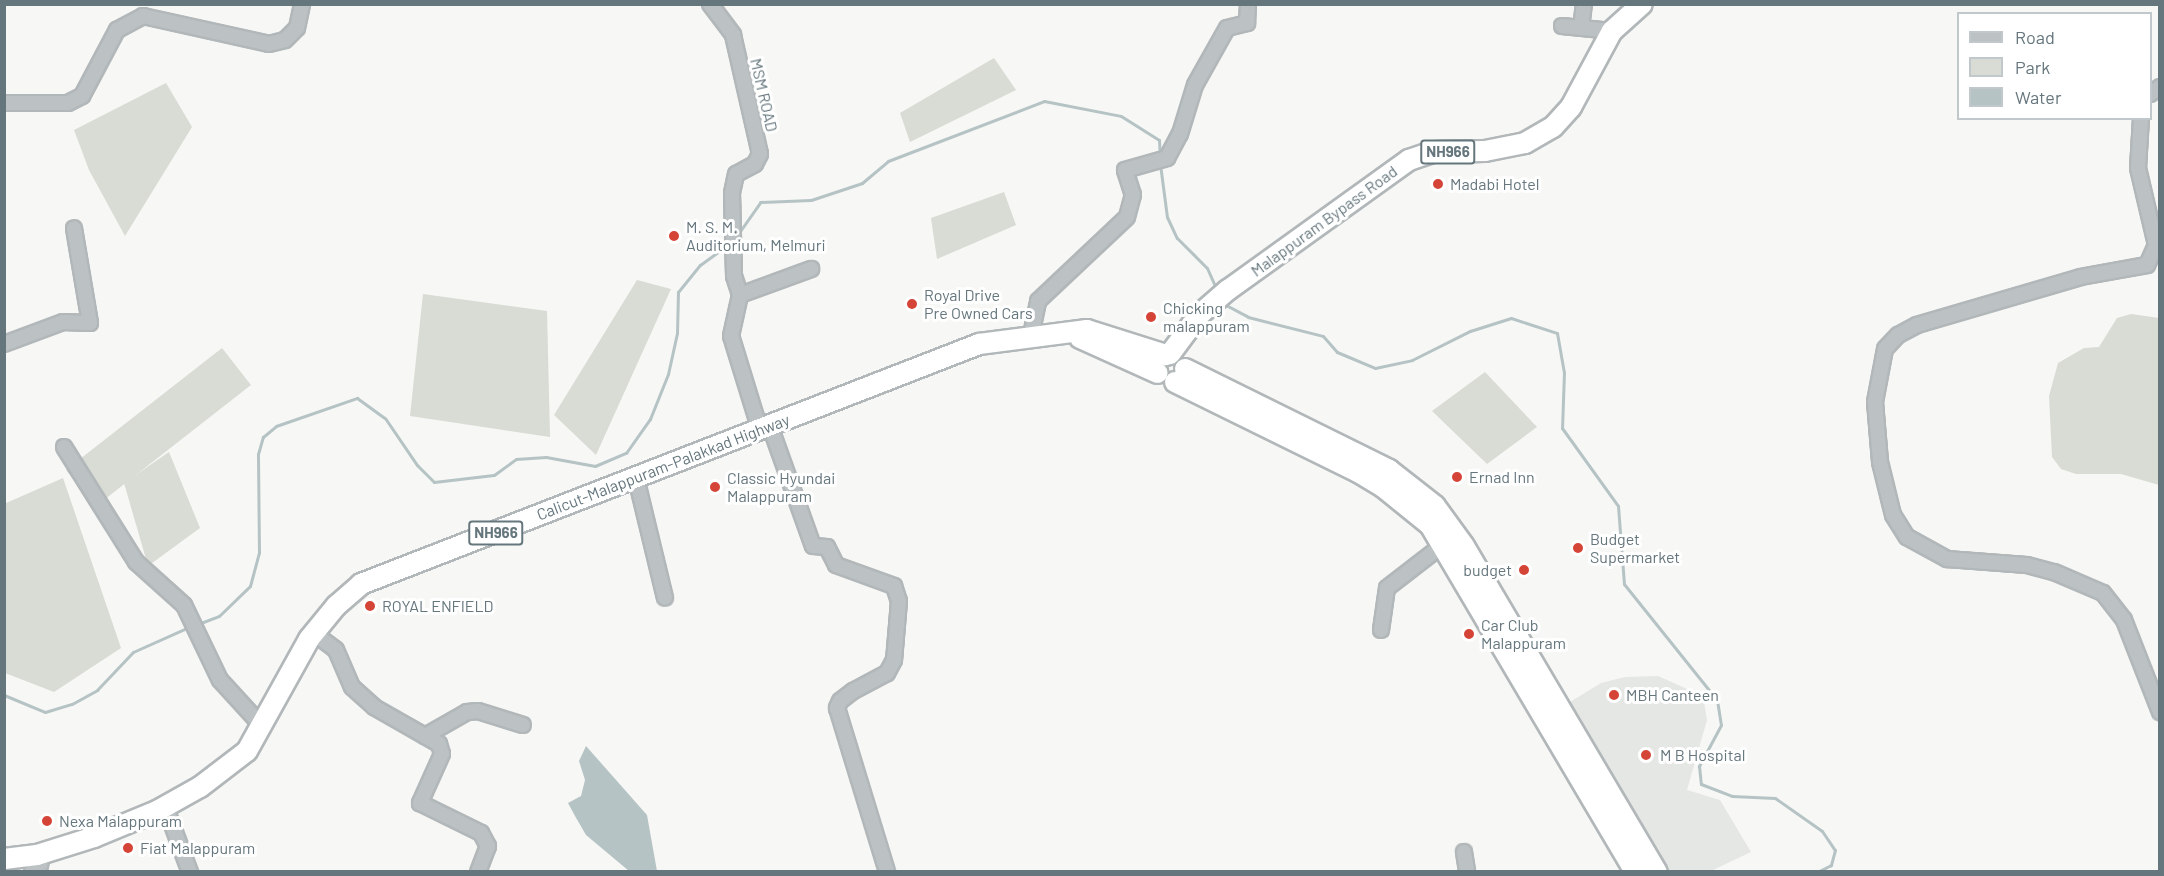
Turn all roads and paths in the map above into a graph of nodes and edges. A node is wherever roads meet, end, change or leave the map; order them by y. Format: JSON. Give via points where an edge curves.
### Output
{"nodes":[{"id":1,"x":302,"y":4,"type":"edge"},
{"id":2,"x":710,"y":4,"type":"edge"},
{"id":3,"x":1248,"y":4,"type":"edge"},
{"id":4,"x":1584,"y":4,"type":"edge"},
{"id":5,"x":1642,"y":4,"type":"edge"},
{"id":6,"x":1562,"y":26,"type":"dead end"},
{"id":7,"x":1581,"y":28,"type":"junction"},
{"id":8,"x":1612,"y":31,"type":"junction"},
{"id":9,"x":4,"y":103,"type":"edge"},
{"id":10,"x":2141,"y":120,"type":"edge"},
{"id":11,"x":74,"y":228,"type":"dead end"},
{"id":12,"x":811,"y":269,"type":"dead end"},
{"id":13,"x":740,"y":295,"type":"junction"},
{"id":14,"x":1031,"y":335,"type":"junction"},
{"id":15,"x":4,"y":344,"type":"edge"},
{"id":16,"x":1173,"y":366,"type":"junction"},
{"id":17,"x":765,"y":428,"type":"junction"},
{"id":18,"x":64,"y":447,"type":"dead end"},
{"id":19,"x":636,"y":478,"type":"junction"},
{"id":20,"x":1444,"y":544,"type":"junction"},
{"id":21,"x":665,"y":598,"type":"dead end"},
{"id":22,"x":1381,"y":630,"type":"dead end"},
{"id":23,"x":315,"y":634,"type":"junction"},
{"id":24,"x":2160,"y":712,"type":"edge"},
{"id":25,"x":523,"y":725,"type":"dead end"},
{"id":26,"x":262,"y":726,"type":"junction"},
{"id":27,"x":425,"y":736,"type":"junction"},
{"id":28,"x":165,"y":806,"type":"junction"},
{"id":29,"x":1622,"y":831,"type":"junction"},
{"id":30,"x":1464,"y":852,"type":"dead end"},
{"id":31,"x":42,"y":853,"type":"junction"},
{"id":32,"x":4,"y":859,"type":"edge"},
{"id":33,"x":32,"y":872,"type":"edge"},
{"id":34,"x":190,"y":872,"type":"edge"},
{"id":35,"x":478,"y":872,"type":"edge"},
{"id":36,"x":887,"y":872,"type":"edge"},
{"id":37,"x":1467,"y":872,"type":"edge"},
{"id":38,"x":1635,"y":872,"type":"edge"},
{"id":39,"x":1657,"y":872,"type":"edge"}],
"edges":[{"from":1,"to":9,"type":"street","via":[[297,28],[285,40],[269,44],[143,16],[117,30],[82,96],[68,103]]},
{"from":2,"to":13,"type":"street","name":"MSM ROAD","via":[[733,35],[760,154],[755,164],[736,174],[732,193],[734,276]]},
{"from":3,"to":14,"type":"street","via":[[1247,23],[1227,28],[1195,85],[1180,134],[1167,158],[1152,159],[1125,170],[1133,195],[1127,217],[1038,301]]},
{"from":4,"to":7,"type":"street"},
{"from":5,"to":8,"type":"highway","name":"Malappuram Bypass Road","number":"NH966"},
{"from":6,"to":7,"type":"street"},
{"from":7,"to":8,"type":"street"},
{"from":8,"to":16,"type":"highway","name":"Malappuram Bypass Road","number":"NH966","via":[[1571,106],[1553,127],[1525,143],[1485,151],[1432,152],[1409,160],[1199,315]]},
{"from":10,"to":24,"type":"street","via":[[2138,168],[2157,245],[2147,265],[2081,277],[1917,325],[1898,335],[1885,349],[1875,402],[1880,462],[1893,515],[1907,537],[1947,559],[2027,565],[2054,572],[2103,594],[2124,620]]},
{"from":11,"to":15,"type":"street","via":[[90,323],[63,322]]},
{"from":12,"to":13,"type":"street"},
{"from":13,"to":17,"type":"street","name":"MSM ROAD","via":[[731,336]]},
{"from":14,"to":16,"type":"highway","name":"Calicut-Malappuram-Palakkad Highway","number":"NH966","via":[[1077,333],[1084,342]]},
{"from":14,"to":17,"type":"highway","name":"Calicut-Malappuram-Palakkad Highway","number":"NH966","via":[[979,344]]},
{"from":16,"to":20,"type":"highway","name":"Calicut-Malappuram-Palakkad Highway","via":[[1383,487],[1430,525]]},
{"from":16,"to":29,"type":"highway","name":"Calicut-Malappuram-Palakkad Highway","via":[[1389,470],[1435,506],[1464,546]]},
{"from":17,"to":19,"type":"highway","name":"Calicut-Malappuram-Palakkad Highway","number":"NH966"},
{"from":17,"to":36,"type":"street","name":"MSM ROAD","via":[[813,546],[827,548],[836,565],[879,577],[894,586],[899,601],[894,660],[887,674],[853,691],[837,708]]},
{"from":18,"to":26,"type":"street","via":[[136,562],[184,605],[220,680]]},
{"from":19,"to":21,"type":"street"},
{"from":19,"to":23,"type":"highway","name":"Calicut-Malappuram-Palakkad Highway","number":"NH966","via":[[361,584],[336,606]]},
{"from":20,"to":22,"type":"street","via":[[1387,588]]},
{"from":20,"to":29,"type":"highway","name":"Calicut-Malappuram-Palakkad Highway"},
{"from":23,"to":26,"type":"highway","name":"Calicut-Malappuram-Palakkad Highway","number":"NH966"},
{"from":23,"to":27,"type":"street","via":[[336,650],[352,687],[374,707]]},
{"from":25,"to":27,"type":"street","via":[[478,711],[467,712]]},
{"from":26,"to":28,"type":"highway","name":"Calicut-Malappuram-Palakkad Highway","number":"NH966","via":[[248,751],[200,787]]},
{"from":27,"to":35,"type":"street","via":[[439,744],[442,754],[420,803],[481,833],[488,846]]},
{"from":28,"to":31,"type":"highway","name":"Calicut-Malappuram-Palakkad Highway","number":"NH966","via":[[94,837]]},
{"from":28,"to":34,"type":"street"},
{"from":29,"to":38,"type":"highway","name":"Calicut-Malappuram-Palakkad Highway"},
{"from":29,"to":39,"type":"highway","name":"Calicut-Malappuram-Palakkad Highway"},
{"from":30,"to":37,"type":"street"},
{"from":31,"to":32,"type":"highway","name":"Calicut-Malappuram-Palakkad Highway","number":"NH966"},
{"from":31,"to":33,"type":"street","via":[[40,865]]}]}
